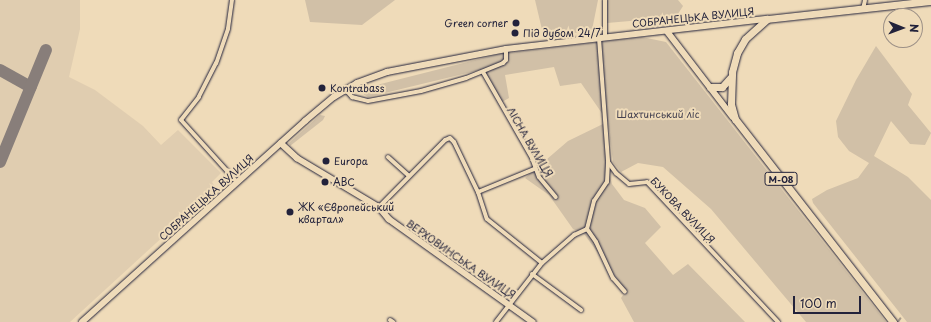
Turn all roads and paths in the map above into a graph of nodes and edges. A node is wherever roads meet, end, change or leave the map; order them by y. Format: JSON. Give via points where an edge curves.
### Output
{"nodes":[{"id":1,"x":232,"y":0,"type":"edge"},
{"id":2,"x":605,"y":0,"type":"edge"},
{"id":3,"x":866,"y":0,"type":"edge"},
{"id":4,"x":931,"y":1,"type":"edge"},
{"id":5,"x":864,"y":9,"type":"junction"},
{"id":6,"x":767,"y":19,"type":"junction"},
{"id":7,"x":667,"y":31,"type":"junction"},
{"id":8,"x":602,"y":38,"type":"junction"},
{"id":9,"x":506,"y":49,"type":"junction"},
{"id":10,"x":483,"y":72,"type":"junction"},
{"id":11,"x":732,"y":72,"type":"junction"},
{"id":12,"x":710,"y":87,"type":"junction"},
{"id":13,"x":345,"y":89,"type":"junction"},
{"id":14,"x":735,"y":119,"type":"junction"},
{"id":15,"x":281,"y":143,"type":"junction"},
{"id":16,"x":388,"y":157,"type":"dead end"},
{"id":17,"x":608,"y":162,"type":"junction"},
{"id":18,"x":534,"y":168,"type":"junction"},
{"id":19,"x":616,"y":173,"type":"junction"},
{"id":20,"x":409,"y":176,"type":"junction"},
{"id":21,"x":608,"y":177,"type":"junction"},
{"id":22,"x":237,"y":182,"type":"junction"},
{"id":23,"x":478,"y":192,"type":"junction"},
{"id":24,"x":556,"y":197,"type":"dead end"},
{"id":25,"x":379,"y":208,"type":"junction"},
{"id":26,"x":587,"y":229,"type":"junction"},
{"id":27,"x":542,"y":263,"type":"junction"},
{"id":28,"x":532,"y":274,"type":"junction"},
{"id":29,"x":625,"y":292,"type":"dead end"},
{"id":30,"x":510,"y":305,"type":"junction"},
{"id":31,"x":581,"y":310,"type":"dead end"},
{"id":32,"x":82,"y":322,"type":"edge"},
{"id":33,"x":496,"y":322,"type":"edge"},
{"id":34,"x":534,"y":322,"type":"edge"},
{"id":35,"x":778,"y":322,"type":"edge"},
{"id":36,"x":893,"y":322,"type":"edge"}],
"edges":[{"from":1,"to":22,"type":"street","via":[[228,29],[216,63],[199,97],[181,120]]},
{"from":2,"to":8,"type":"street"},
{"from":3,"to":5,"type":"street"},
{"from":4,"to":5,"type":"highway","name":"СОБРАНЕЦЬКА ВУЛИЦЯ"},
{"from":5,"to":6,"type":"highway","name":"СОБРАНЕЦЬКА ВУЛИЦЯ"},
{"from":6,"to":7,"type":"main road","name":"СОБРАНЕЦЬКА ВУЛИЦЯ"},
{"from":6,"to":11,"type":"highway","number":"М-08","via":[[745,40],[737,53]]},
{"from":7,"to":8,"type":"main road","name":"СОБРАНЕЦЬКА ВУЛИЦЯ"},
{"from":7,"to":12,"type":"main road"},
{"from":8,"to":9,"type":"main road","name":"СОБРАНЕЦЬКА ВУЛИЦЯ"},
{"from":8,"to":17,"type":"street"},
{"from":9,"to":10,"type":"street","via":[[506,60]]},
{"from":9,"to":13,"type":"main road","name":"СОБРАНЕЦЬКА ВУЛИЦЯ","via":[[387,72]]},
{"from":10,"to":13,"type":"street","via":[[437,87],[375,101],[356,98]]},
{"from":10,"to":18,"type":"street","name":"ЛІСНА ВУЛИЦЯ","via":[[532,158]]},
{"from":11,"to":12,"type":"highway","via":[[724,86]]},
{"from":11,"to":14,"type":"highway","number":"М-08","via":[[731,104]]},
{"from":12,"to":14,"type":"main road"},
{"from":13,"to":15,"type":"main road","name":"СОБРАНЕЦЬКА ВУЛИЦЯ"},
{"from":14,"to":36,"type":"highway","number":"М-08"},
{"from":15,"to":22,"type":"main road","name":"СОБРАНЕЦЬКА ВУЛИЦЯ"},
{"from":15,"to":25,"type":"main road","name":"ВЕРХОВИНСЬКА ВУЛИЦЯ","via":[[297,158]]},
{"from":16,"to":20,"type":"street"},
{"from":17,"to":19,"type":"street","name":"БУКОВА ВУЛИЦЯ"},
{"from":17,"to":21,"type":"street"},
{"from":18,"to":23,"type":"street"},
{"from":18,"to":24,"type":"street","name":"ЛІСНА ВУЛИЦЯ"},
{"from":19,"to":21,"type":"street"},
{"from":19,"to":35,"type":"street","name":"БУКОВА ВУЛИЦЯ","via":[[629,184],[647,182]]},
{"from":20,"to":23,"type":"street","via":[[444,140],[450,138]]},
{"from":20,"to":25,"type":"street"},
{"from":21,"to":26,"type":"street","via":[[594,201]]},
{"from":22,"to":32,"type":"main road","name":"СОБРАНЕЦЬКА ВУЛИЦЯ"},
{"from":23,"to":27,"type":"street","via":[[487,219]]},
{"from":25,"to":30,"type":"main road","name":"ВЕРХОВИНСЬКА ВУЛИЦЯ","via":[[389,219]]},
{"from":26,"to":27,"type":"street","via":[[574,234]]},
{"from":26,"to":29,"type":"street","via":[[613,278]]},
{"from":27,"to":28,"type":"street"},
{"from":28,"to":30,"type":"street"},
{"from":28,"to":31,"type":"street"},
{"from":30,"to":33,"type":"street"},
{"from":30,"to":34,"type":"main road","name":"ВЕРХОВИНСЬКА ВУЛИЦЯ"}]}
